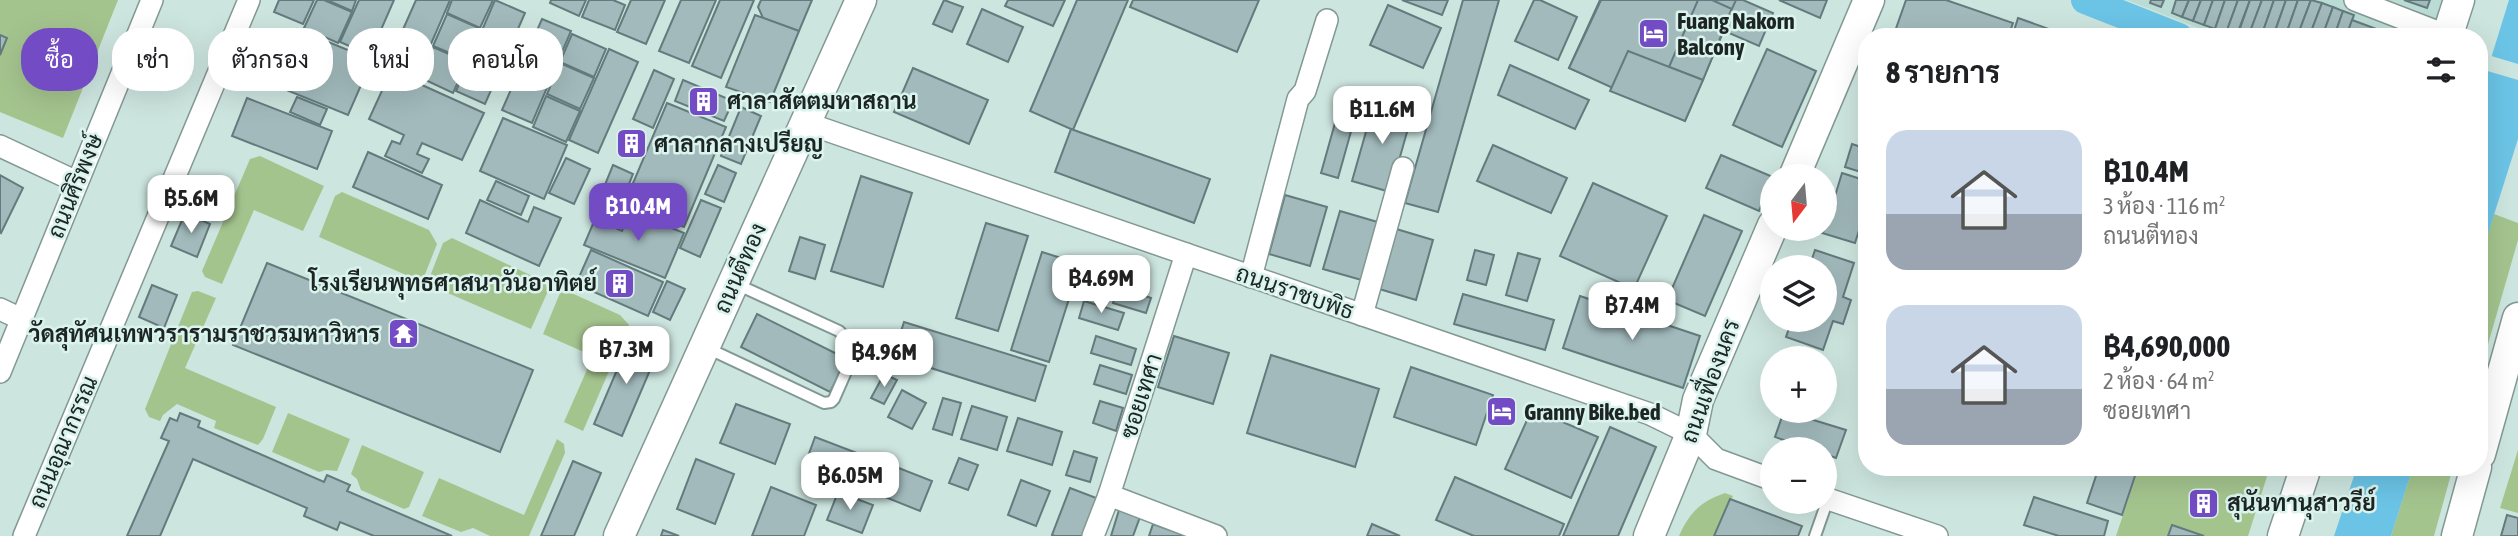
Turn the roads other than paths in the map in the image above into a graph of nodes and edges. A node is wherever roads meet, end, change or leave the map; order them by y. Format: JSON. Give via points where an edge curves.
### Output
{"nodes":[{"id":1,"x":152,"y":0,"type":"edge"},
{"id":2,"x":249,"y":0,"type":"edge"},
{"id":3,"x":861,"y":0,"type":"edge"},
{"id":4,"x":1869,"y":0,"type":"edge"},
{"id":5,"x":2355,"y":0,"type":"edge"},
{"id":6,"x":2459,"y":0,"type":"edge"},
{"id":7,"x":1327,"y":20,"type":"dead end"},
{"id":8,"x":2427,"y":28,"type":"edge"},
{"id":9,"x":2450,"y":28,"type":"edge"},
{"id":10,"x":806,"y":123,"type":"junction"},
{"id":11,"x":0,"y":146,"type":"edge"},
{"id":12,"x":1800,"y":164,"type":"edge"},
{"id":13,"x":1403,"y":168,"type":"dead end"},
{"id":14,"x":77,"y":182,"type":"junction"},
{"id":15,"x":1766,"y":242,"type":"edge"},
{"id":16,"x":1186,"y":254,"type":"junction"},
{"id":17,"x":1251,"y":277,"type":"junction"},
{"id":18,"x":734,"y":282,"type":"junction"},
{"id":19,"x":0,"y":309,"type":"edge"},
{"id":20,"x":1362,"y":315,"type":"junction"},
{"id":21,"x":2518,"y":318,"type":"edge"},
{"id":22,"x":22,"y":319,"type":"junction"},
{"id":23,"x":704,"y":347,"type":"junction"},
{"id":24,"x":0,"y":372,"type":"edge"},
{"id":25,"x":2488,"y":425,"type":"edge"},
{"id":26,"x":1691,"y":434,"type":"junction"},
{"id":27,"x":1760,"y":475,"type":"edge"},
{"id":28,"x":2303,"y":476,"type":"edge"},
{"id":29,"x":2474,"y":476,"type":"edge"},
{"id":30,"x":1109,"y":495,"type":"junction"},
{"id":31,"x":1837,"y":501,"type":"edge"},
{"id":32,"x":1822,"y":514,"type":"edge"},
{"id":33,"x":24,"y":536,"type":"edge"},
{"id":34,"x":619,"y":536,"type":"edge"},
{"id":35,"x":1093,"y":536,"type":"edge"},
{"id":36,"x":1216,"y":536,"type":"edge"},
{"id":37,"x":1649,"y":536,"type":"edge"},
{"id":38,"x":1815,"y":536,"type":"edge"},
{"id":39,"x":1937,"y":536,"type":"edge"},
{"id":40,"x":2283,"y":536,"type":"edge"},
{"id":41,"x":2457,"y":536,"type":"edge"}],
"edges":[{"from":1,"to":14,"type":"street","name":"ถนนศิริพงษ์"},
{"from":2,"to":33,"type":"street","name":"ถนนอุณากรรณ"},
{"from":3,"to":10,"type":"street","name":"ถนนตีทอง"},
{"from":4,"to":12,"type":"street"},
{"from":5,"to":8,"type":"street"},
{"from":6,"to":9,"type":"street"},
{"from":7,"to":17,"type":"street","via":[[1305,91],[1298,99]]},
{"from":10,"to":16,"type":"street","name":"ถนนราชบพิธ"},
{"from":10,"to":18,"type":"street","name":"ถนนตีทอง"},
{"from":11,"to":14,"type":"street"},
{"from":13,"to":20,"type":"street"},
{"from":14,"to":22,"type":"street","name":"ถนนศิริพงษ์"},
{"from":15,"to":26,"type":"street","name":"ถนนเฟื่องนคร","via":[[1698,400]]},
{"from":16,"to":17,"type":"street","name":"ถนนราชบพิธ"},
{"from":16,"to":30,"type":"street","name":"ซอยเทศา"},
{"from":17,"to":20,"type":"street","name":"ถนนราชบพิธ"},
{"from":18,"to":23,"type":"street","name":"ถนนตีทอง"},
{"from":18,"to":23,"type":"lane","via":[[839,331],[851,343],[852,358],[834,399],[824,403]]},
{"from":19,"to":22,"type":"street"},
{"from":20,"to":26,"type":"street","name":"ถนนราชบพิธ","via":[[1650,414]]},
{"from":21,"to":25,"type":"street"},
{"from":22,"to":24,"type":"street","name":"ถนนศิริพงษ์"},
{"from":23,"to":34,"type":"street","name":"ถนนตีทอง"},
{"from":26,"to":27,"type":"street","name":"ถนนราชบพิธ","via":[[1716,459]]},
{"from":26,"to":37,"type":"street","name":"ถนนเฟื่องนคร"},
{"from":28,"to":40,"type":"street"},
{"from":29,"to":41,"type":"street"},
{"from":30,"to":35,"type":"street","name":"ซอยเทศา"},
{"from":30,"to":36,"type":"street"},
{"from":31,"to":39,"type":"street"},
{"from":32,"to":38,"type":"lane"}]}
